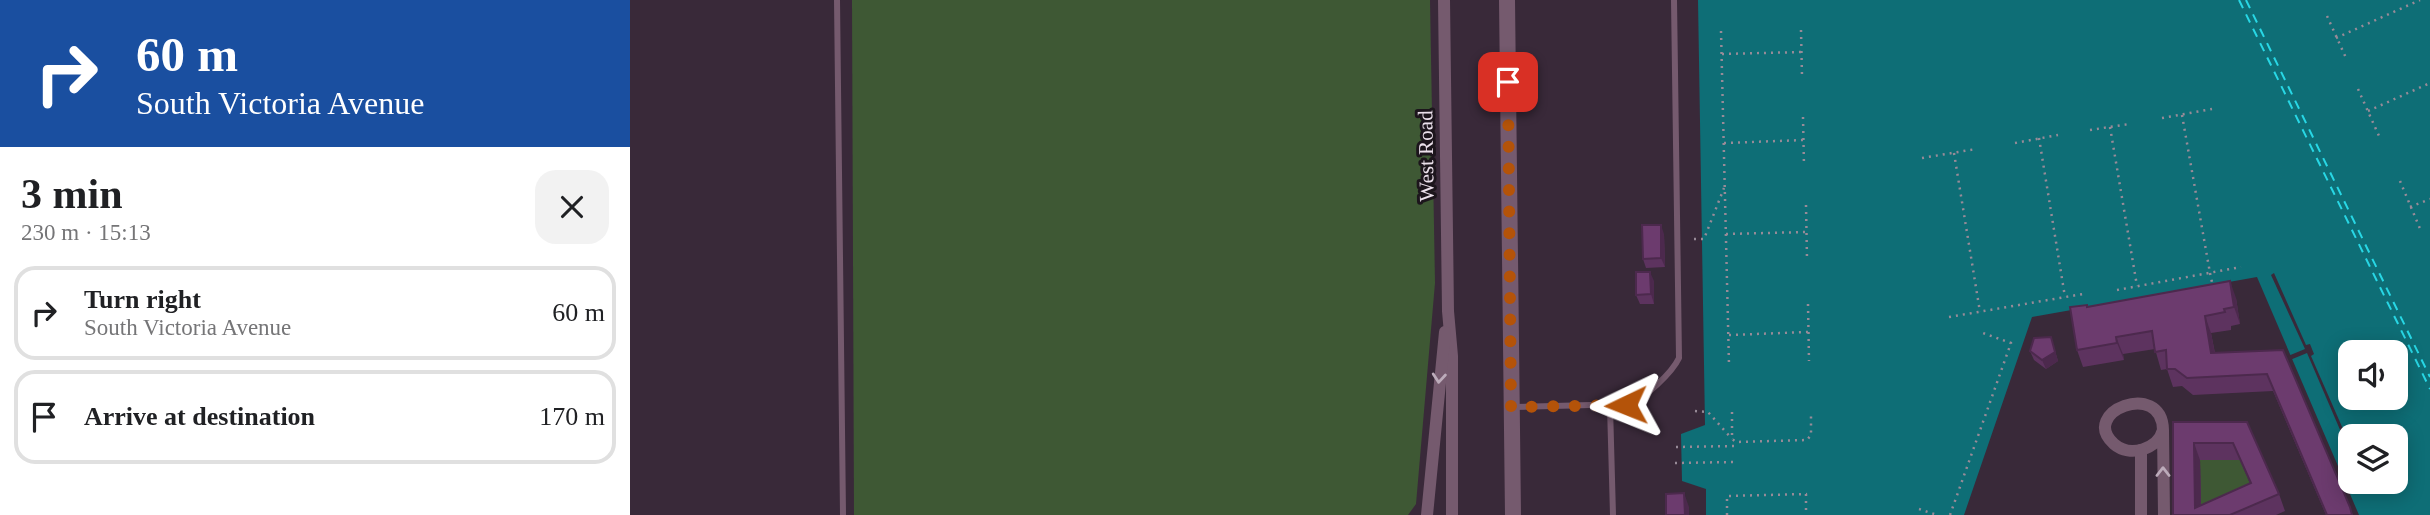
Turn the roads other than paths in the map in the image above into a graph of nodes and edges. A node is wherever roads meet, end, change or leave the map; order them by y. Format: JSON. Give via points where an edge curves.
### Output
{"nodes":[{"id":1,"x":837,"y":0,"type":"edge"},
{"id":2,"x":1444,"y":0,"type":"edge"},
{"id":3,"x":1507,"y":0,"type":"edge"},
{"id":4,"x":1674,"y":0,"type":"edge"},
{"id":5,"x":1448,"y":311,"type":"junction"},
{"id":6,"x":1511,"y":407,"type":"junction"},
{"id":7,"x":1610,"y":407,"type":"junction"},
{"id":8,"x":2163,"y":430,"type":"junction"},
{"id":9,"x":2141,"y":450,"type":"junction"},
{"id":10,"x":843,"y":515,"type":"edge"},
{"id":11,"x":1427,"y":515,"type":"edge"},
{"id":12,"x":1452,"y":515,"type":"edge"},
{"id":13,"x":1513,"y":515,"type":"edge"},
{"id":14,"x":1613,"y":515,"type":"edge"},
{"id":15,"x":2141,"y":515,"type":"edge"},
{"id":16,"x":2164,"y":515,"type":"edge"}],
"edges":[{"from":1,"to":10,"type":"lane"},
{"from":2,"to":5,"type":"street","name":"West Road"},
{"from":3,"to":6,"type":"street"},
{"from":4,"to":7,"type":"lane","via":[[1680,352],[1672,370],[1637,401]]},
{"from":5,"to":11,"type":"street","name":"West Road","one_way":true},
{"from":5,"to":12,"type":"street","name":"West Road"},
{"from":6,"to":7,"type":"lane"},
{"from":6,"to":13,"type":"street"},
{"from":7,"to":14,"type":"lane"},
{"from":8,"to":9,"type":"street","via":[[2153,446]]},
{"from":8,"to":9,"type":"street","via":[[2161,417],[2152,407],[2122,405],[2111,412],[2106,431],[2112,442],[2123,449]]},
{"from":16,"to":8,"type":"street","one_way":true},
{"from":9,"to":15,"type":"street"}]}
